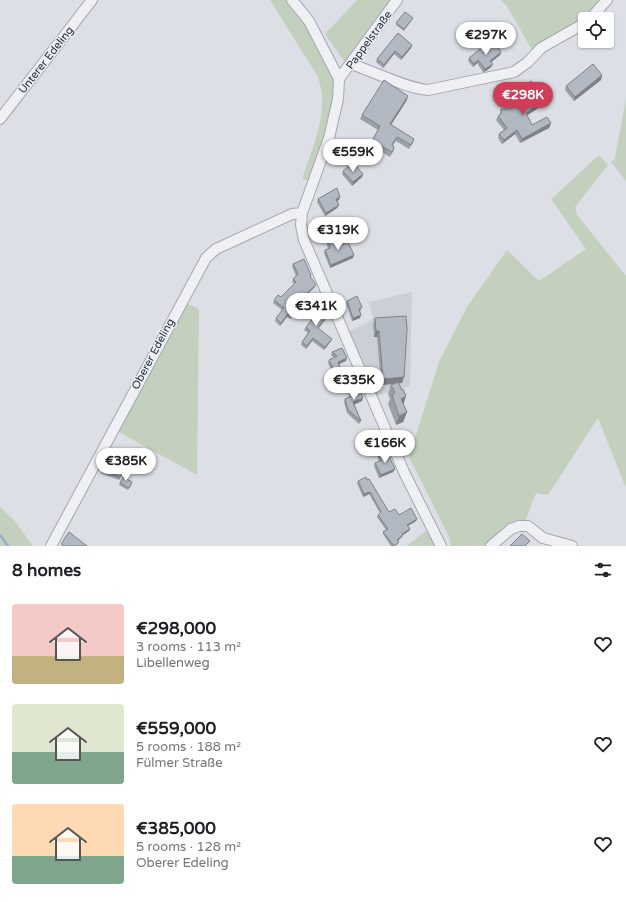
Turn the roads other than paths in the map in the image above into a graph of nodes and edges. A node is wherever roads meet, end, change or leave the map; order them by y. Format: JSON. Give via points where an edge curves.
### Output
{"nodes":[{"id":1,"x":92,"y":0,"type":"edge"},
{"id":2,"x":292,"y":0,"type":"edge"},
{"id":3,"x":398,"y":0,"type":"edge"},
{"id":4,"x":606,"y":0,"type":"edge"},
{"id":5,"x":596,"y":12,"type":"edge"},
{"id":6,"x":578,"y":27,"type":"edge"},
{"id":7,"x":352,"y":64,"type":"junction"},
{"id":8,"x":339,"y":79,"type":"junction"},
{"id":9,"x":0,"y":119,"type":"edge"},
{"id":10,"x":302,"y":213,"type":"junction"},
{"id":11,"x":51,"y":546,"type":"edge"},
{"id":12,"x":441,"y":546,"type":"edge"},
{"id":13,"x":492,"y":546,"type":"edge"},
{"id":14,"x":572,"y":546,"type":"edge"}],
"edges":[{"from":1,"to":9,"type":"street","name":"Unterer Edeling"},
{"from":2,"to":8,"type":"street","via":[[326,50]]},
{"from":3,"to":7,"type":"street","name":"Pappelstraße"},
{"from":4,"to":5,"type":"street"},
{"from":6,"to":7,"type":"street","via":[[541,48],[514,72],[428,90],[415,89]]},
{"from":7,"to":8,"type":"street","name":"Pappelstraße"},
{"from":8,"to":10,"type":"street","via":[[338,99],[329,138]]},
{"from":10,"to":11,"type":"street","name":"Oberer Edeling","via":[[292,214],[216,249],[206,258]]},
{"from":10,"to":12,"type":"street","via":[[304,240],[404,472]]},
{"from":13,"to":14,"type":"street","via":[[519,526],[528,526],[543,538]]}]}
